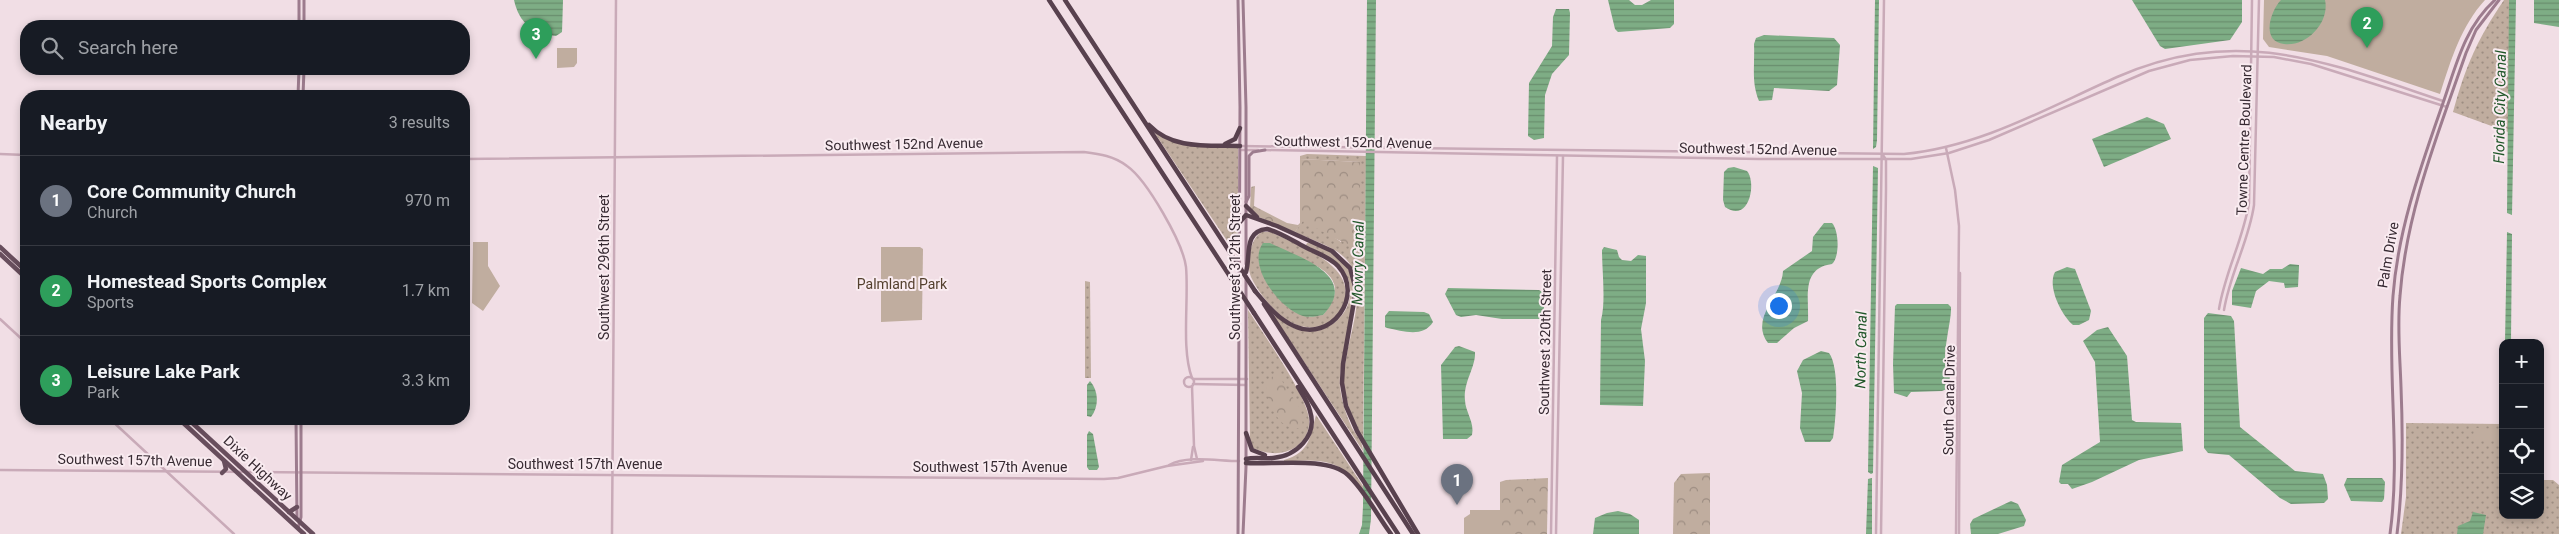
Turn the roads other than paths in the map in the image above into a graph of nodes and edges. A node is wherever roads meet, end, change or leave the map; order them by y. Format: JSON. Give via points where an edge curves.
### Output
{"nodes":[{"id":1,"x":300,"y":0,"type":"edge"},
{"id":2,"x":304,"y":0,"type":"edge"},
{"id":3,"x":616,"y":0,"type":"edge"},
{"id":4,"x":1049,"y":0,"type":"edge"},
{"id":5,"x":1065,"y":0,"type":"edge"},
{"id":6,"x":1238,"y":0,"type":"edge"},
{"id":7,"x":1243,"y":0,"type":"edge"},
{"id":8,"x":1884,"y":0,"type":"edge"},
{"id":9,"x":2252,"y":0,"type":"edge"},
{"id":10,"x":2258,"y":0,"type":"edge"},
{"id":11,"x":2495,"y":0,"type":"edge"},
{"id":12,"x":2499,"y":0,"type":"edge"},
{"id":13,"x":299,"y":20,"type":"edge"},
{"id":14,"x":304,"y":20,"type":"edge"},
{"id":15,"x":2251,"y":51,"type":"junction"},
{"id":16,"x":2258,"y":51,"type":"junction"},
{"id":17,"x":2251,"y":56,"type":"junction"},
{"id":18,"x":2258,"y":56,"type":"junction"},
{"id":19,"x":299,"y":75,"type":"edge"},
{"id":20,"x":304,"y":75,"type":"edge"},
{"id":21,"x":298,"y":90,"type":"edge"},
{"id":22,"x":303,"y":90,"type":"edge"},
{"id":23,"x":2444,"y":101,"type":"junction"},
{"id":24,"x":2450,"y":103,"type":"junction"},
{"id":25,"x":2442,"y":106,"type":"junction"},
{"id":26,"x":2448,"y":108,"type":"junction"},
{"id":27,"x":1144,"y":120,"type":"junction"},
{"id":28,"x":1240,"y":128,"type":"junction"},
{"id":29,"x":1214,"y":145,"type":"junction"},
{"id":30,"x":1240,"y":148,"type":"junction"},
{"id":31,"x":1246,"y":148,"type":"junction"},
{"id":32,"x":1946,"y":148,"type":"junction"},
{"id":33,"x":1265,"y":150,"type":"junction"},
{"id":34,"x":1557,"y":151,"type":"junction"},
{"id":35,"x":1563,"y":151,"type":"junction"},
{"id":36,"x":1947,"y":153,"type":"junction"},
{"id":37,"x":0,"y":154,"type":"edge"},
{"id":38,"x":20,"y":155,"type":"edge"},
{"id":39,"x":1883,"y":155,"type":"junction"},
{"id":40,"x":1557,"y":156,"type":"junction"},
{"id":41,"x":1563,"y":156,"type":"junction"},
{"id":42,"x":615,"y":157,"type":"junction"},
{"id":43,"x":470,"y":158,"type":"edge"},
{"id":44,"x":1882,"y":160,"type":"junction"},
{"id":45,"x":1886,"y":160,"type":"junction"},
{"id":46,"x":2249,"y":175,"type":"junction"},
{"id":47,"x":2255,"y":176,"type":"junction"},
{"id":48,"x":2249,"y":194,"type":"junction"},
{"id":49,"x":2254,"y":195,"type":"junction"},
{"id":50,"x":1246,"y":205,"type":"junction"},
{"id":51,"x":1246,"y":215,"type":"junction"},
{"id":52,"x":1260,"y":219,"type":"junction"},
{"id":53,"x":1240,"y":222,"type":"junction"},
{"id":54,"x":0,"y":248,"type":"edge"},
{"id":55,"x":0,"y":254,"type":"edge"},
{"id":56,"x":20,"y":266,"type":"edge"},
{"id":57,"x":20,"y":272,"type":"edge"},
{"id":58,"x":1246,"y":272,"type":"junction"},
{"id":59,"x":1255,"y":291,"type":"junction"},
{"id":60,"x":1555,"y":308,"type":"junction"},
{"id":61,"x":1559,"y":308,"type":"junction"},
{"id":62,"x":2219,"y":309,"type":"dead end"},
{"id":63,"x":2224,"y":310,"type":"dead end"},
{"id":64,"x":0,"y":319,"type":"edge"},
{"id":65,"x":20,"y":337,"type":"edge"},
{"id":66,"x":1283,"y":359,"type":"junction"},
{"id":67,"x":1188,"y":364,"type":"junction"},
{"id":68,"x":1186,"y":378,"type":"junction"},
{"id":69,"x":1192,"y":379,"type":"junction"},
{"id":70,"x":1240,"y":379,"type":"junction"},
{"id":71,"x":1246,"y":379,"type":"junction"},
{"id":72,"x":1193,"y":385,"type":"junction"},
{"id":73,"x":1240,"y":385,"type":"junction"},
{"id":74,"x":1246,"y":385,"type":"junction"},
{"id":75,"x":1187,"y":387,"type":"junction"},
{"id":76,"x":1191,"y":394,"type":"junction"},
{"id":77,"x":116,"y":425,"type":"edge"},
{"id":78,"x":186,"y":425,"type":"edge"},
{"id":79,"x":194,"y":425,"type":"edge"},
{"id":80,"x":296,"y":425,"type":"edge"},
{"id":81,"x":301,"y":425,"type":"edge"},
{"id":82,"x":1246,"y":433,"type":"junction"},
{"id":83,"x":1194,"y":446,"type":"junction"},
{"id":84,"x":1282,"y":456,"type":"junction"},
{"id":85,"x":223,"y":459,"type":"junction"},
{"id":86,"x":1191,"y":460,"type":"junction"},
{"id":87,"x":1197,"y":460,"type":"junction"},
{"id":88,"x":1203,"y":461,"type":"junction"},
{"id":89,"x":1239,"y":461,"type":"junction"},
{"id":90,"x":1246,"y":461,"type":"junction"},
{"id":91,"x":1168,"y":466,"type":"junction"},
{"id":92,"x":0,"y":470,"type":"edge"},
{"id":93,"x":167,"y":472,"type":"junction"},
{"id":94,"x":222,"y":472,"type":"junction"},
{"id":95,"x":238,"y":473,"type":"junction"},
{"id":96,"x":246,"y":473,"type":"junction"},
{"id":97,"x":298,"y":473,"type":"junction"},
{"id":98,"x":613,"y":476,"type":"junction"},
{"id":99,"x":1239,"y":480,"type":"junction"},
{"id":100,"x":1245,"y":491,"type":"junction"},
{"id":101,"x":296,"y":507,"type":"junction"},
{"id":102,"x":289,"y":512,"type":"junction"},
{"id":103,"x":298,"y":520,"type":"junction"},
{"id":104,"x":298,"y":528,"type":"junction"},
{"id":105,"x":234,"y":534,"type":"edge"},
{"id":106,"x":297,"y":534,"type":"edge"},
{"id":107,"x":304,"y":534,"type":"edge"},
{"id":108,"x":313,"y":534,"type":"edge"},
{"id":109,"x":612,"y":534,"type":"edge"},
{"id":110,"x":1238,"y":534,"type":"edge"},
{"id":111,"x":1244,"y":534,"type":"edge"},
{"id":112,"x":1391,"y":534,"type":"edge"},
{"id":113,"x":1398,"y":534,"type":"edge"},
{"id":114,"x":1414,"y":534,"type":"edge"},
{"id":115,"x":1418,"y":534,"type":"edge"},
{"id":116,"x":1551,"y":534,"type":"edge"},
{"id":117,"x":1556,"y":534,"type":"edge"},
{"id":118,"x":1876,"y":534,"type":"edge"},
{"id":119,"x":1881,"y":534,"type":"edge"},
{"id":120,"x":1957,"y":534,"type":"edge"},
{"id":121,"x":2390,"y":534,"type":"edge"},
{"id":122,"x":2396,"y":534,"type":"edge"}],
"edges":[{"from":1,"to":13,"type":"main road"},
{"from":2,"to":14,"type":"main road"},
{"from":3,"to":42,"type":"street","name":"Southwest 296th Street"},
{"from":4,"to":66,"type":"highway","bridge":true},
{"from":5,"to":27,"type":"highway"},
{"from":6,"to":28,"type":"main road","name":"Southwest 312th Street"},
{"from":7,"to":31,"type":"main road","name":"Southwest 312th Street"},
{"from":8,"to":39,"type":"street"},
{"from":9,"to":15,"type":"street","name":"Towne Centre Boulevard"},
{"from":10,"to":16,"type":"street","name":"Towne Centre Boulevard"},
{"from":11,"to":23,"type":"main road","name":"Palm Drive","via":[[2470,31],[2458,55]]},
{"from":12,"to":24,"type":"main road","name":"Palm Drive","via":[[2476,30]]},
{"from":15,"to":16,"type":"street","name":"Southwest 152nd Avenue"},
{"from":15,"to":17,"type":"street","name":"Towne Centre Boulevard"},
{"from":15,"to":32,"type":"street","name":"Southwest 152nd Avenue","via":[[2198,54],[2148,66],[1988,135]]},
{"from":16,"to":18,"type":"street","name":"Towne Centre Boulevard"},
{"from":16,"to":23,"type":"street","name":"Southwest 152nd Avenue","via":[[2323,61]]},
{"from":17,"to":18,"type":"street","name":"Southwest 152nd Avenue"},
{"from":17,"to":36,"type":"street","name":"Southwest 152nd Avenue","via":[[2200,59],[2149,71],[1989,140]]},
{"from":17,"to":46,"type":"street","name":"Towne Centre Boulevard"},
{"from":18,"to":25,"type":"street","name":"Southwest 152nd Avenue","via":[[2316,65]]},
{"from":18,"to":47,"type":"street","name":"Towne Centre Boulevard"},
{"from":19,"to":21,"type":"main road"},
{"from":20,"to":22,"type":"main road"},
{"from":23,"to":24,"type":"street","name":"Southwest 152nd Avenue"},
{"from":23,"to":25,"type":"main road","name":"Palm Drive"},
{"from":24,"to":26,"type":"main road","name":"Palm Drive"},
{"from":25,"to":26,"type":"street","name":"Southwest 152nd Avenue"},
{"from":25,"to":121,"type":"main road","name":"Palm Drive","via":[[2410,203],[2394,282],[2394,470]]},
{"from":26,"to":122,"type":"main road","name":"Palm Drive","via":[[2417,202],[2403,267],[2398,324],[2401,479]]},
{"from":27,"to":29,"type":"highway","via":[[1174,142]]},
{"from":27,"to":59,"type":"highway","bridge":true},
{"from":28,"to":29,"type":"highway","via":[[1232,142]]},
{"from":28,"to":30,"type":"main road","name":"Southwest 312th Street"},
{"from":29,"to":30,"type":"highway"},
{"from":30,"to":31,"type":"street","name":"Southwest 152nd Avenue"},
{"from":30,"to":53,"type":"main road","name":"Southwest 312th Street"},
{"from":31,"to":33,"type":"street","name":"Southwest 152nd Avenue"},
{"from":31,"to":34,"type":"street","name":"Southwest 152nd Avenue"},
{"from":31,"to":50,"type":"main road","name":"Southwest 312th Street"},
{"from":32,"to":36,"type":"street","name":"South Canal Drive"},
{"from":32,"to":39,"type":"street","name":"Southwest 152nd Avenue"},
{"from":33,"to":40,"type":"street","name":"Southwest 152nd Avenue"},
{"from":33,"to":50,"type":"main road","via":[[1250,155]]},
{"from":34,"to":35,"type":"street","name":"Southwest 152nd Avenue"},
{"from":34,"to":40,"type":"street","name":"Southwest 320th Street"},
{"from":35,"to":39,"type":"street","name":"Southwest 152nd Avenue"},
{"from":35,"to":41,"type":"street","name":"Southwest 320th Street"},
{"from":36,"to":45,"type":"street","name":"Southwest 152nd Avenue"},
{"from":36,"to":120,"type":"street","name":"South Canal Drive","via":[[1957,203],[1959,267],[1955,431]]},
{"from":37,"to":38,"type":"street"},
{"from":39,"to":44,"type":"street"},
{"from":39,"to":45,"type":"street"},
{"from":40,"to":41,"type":"street","name":"Southwest 152nd Avenue"},
{"from":40,"to":60,"type":"street","name":"Southwest 320th Street"},
{"from":41,"to":44,"type":"street","name":"Southwest 152nd Avenue"},
{"from":41,"to":61,"type":"street","name":"Southwest 320th Street"},
{"from":42,"to":43,"type":"street","name":"Southwest 152nd Avenue"},
{"from":42,"to":67,"type":"street","name":"Southwest 152nd Avenue","via":[[1084,152],[1114,158],[1139,176],[1182,252],[1186,278]]},
{"from":42,"to":98,"type":"street","name":"Southwest 296th Street"},
{"from":44,"to":45,"type":"street","name":"Southwest 152nd Avenue"},
{"from":44,"to":118,"type":"street"},
{"from":45,"to":119,"type":"street"},
{"from":46,"to":47,"type":"street"},
{"from":46,"to":48,"type":"street","name":"Towne Centre Boulevard"},
{"from":47,"to":49,"type":"street","name":"Towne Centre Boulevard"},
{"from":48,"to":49,"type":"street"},
{"from":48,"to":62,"type":"street","name":"Towne Centre Boulevard","via":[[2245,222],[2226,275]]},
{"from":49,"to":63,"type":"street","name":"Towne Centre Boulevard","via":[[2251,222],[2230,279]]},
{"from":50,"to":51,"type":"main road","name":"Southwest 312th Street"},
{"from":50,"to":52,"type":"highway"},
{"from":51,"to":52,"type":"highway"},
{"from":51,"to":53,"type":"highway"},
{"from":51,"to":58,"type":"main road","name":"Southwest 312th Street"},
{"from":52,"to":115,"type":"highway","via":[[1340,255],[1354,275],[1356,290],[1343,364],[1346,406],[1357,431]]},
{"from":53,"to":70,"type":"main road","name":"Southwest 312th Street"},
{"from":54,"to":56,"type":"highway"},
{"from":55,"to":57,"type":"highway"},
{"from":58,"to":59,"type":"highway","via":[[1250,240],[1257,232],[1267,230],[1331,261],[1342,272],[1348,292],[1338,318],[1326,326],[1310,330],[1288,323]]},
{"from":58,"to":71,"type":"main road","name":"Southwest 312th Street"},
{"from":59,"to":114,"type":"highway"},
{"from":60,"to":61,"type":"street"},
{"from":60,"to":116,"type":"street","name":"Southwest 320th Street"},
{"from":61,"to":117,"type":"street","name":"Southwest 320th Street"},
{"from":64,"to":65,"type":"street"},
{"from":66,"to":84,"type":"highway","via":[[1308,404],[1312,422],[1304,442],[1294,452]]},
{"from":66,"to":113,"type":"highway"},
{"from":67,"to":68,"type":"street","name":"Southwest 152nd Avenue"},
{"from":67,"to":69,"type":"street","name":"Southwest 152nd Avenue"},
{"from":68,"to":69,"type":"street"},
{"from":68,"to":75,"type":"street","name":"Southwest 152nd Avenue","via":[[1183,383]]},
{"from":69,"to":70,"type":"street"},
{"from":69,"to":72,"type":"street","name":"Southwest 152nd Avenue"},
{"from":70,"to":71,"type":"street"},
{"from":70,"to":73,"type":"main road","name":"Southwest 312th Street"},
{"from":71,"to":74,"type":"main road","name":"Southwest 312th Street"},
{"from":72,"to":73,"type":"street"},
{"from":72,"to":75,"type":"street"},
{"from":72,"to":76,"type":"street"},
{"from":73,"to":74,"type":"street"},
{"from":73,"to":89,"type":"main road","name":"Southwest 312th Street"},
{"from":74,"to":82,"type":"main road","name":"Southwest 312th Street"},
{"from":75,"to":76,"type":"street"},
{"from":76,"to":83,"type":"street"},
{"from":77,"to":93,"type":"street"},
{"from":78,"to":85,"type":"highway","name":"Dixie Highway"},
{"from":79,"to":96,"type":"highway","name":"Dixie Highway"},
{"from":80,"to":97,"type":"main road"},
{"from":81,"to":97,"type":"main road"},
{"from":82,"to":84,"type":"highway","via":[[1254,452]]},
{"from":82,"to":90,"type":"main road","name":"Southwest 312th Street"},
{"from":83,"to":86,"type":"street"},
{"from":83,"to":87,"type":"street"},
{"from":84,"to":90,"type":"highway"},
{"from":85,"to":94,"type":"highway","via":[[226,469]]},
{"from":85,"to":95,"type":"highway","name":"Dixie Highway"},
{"from":86,"to":87,"type":"street","name":"Southwest 157th Avenue"},
{"from":86,"to":91,"type":"street","name":"Southwest 157th Avenue"},
{"from":87,"to":88,"type":"street","name":"Southwest 157th Avenue"},
{"from":88,"to":89,"type":"street","name":"Southwest 157th Avenue"},
{"from":88,"to":91,"type":"street","name":"Southwest 157th Avenue"},
{"from":89,"to":90,"type":"main road","name":"Southwest 157th Avenue"},
{"from":89,"to":99,"type":"main road","name":"Southwest 312th Street"},
{"from":90,"to":100,"type":"main road","name":"Southwest 312th Street"},
{"from":90,"to":112,"type":"highway","via":[[1331,466],[1348,475]]},
{"from":91,"to":98,"type":"street","name":"Southwest 157th Avenue","via":[[1104,479]]},
{"from":92,"to":93,"type":"street","name":"Southwest 157th Avenue"},
{"from":93,"to":94,"type":"street","name":"Southwest 157th Avenue"},
{"from":93,"to":105,"type":"street"},
{"from":94,"to":95,"type":"street","name":"Southwest 157th Avenue"},
{"from":95,"to":96,"type":"street","name":"Southwest 157th Avenue"},
{"from":95,"to":104,"type":"highway","name":"Dixie Highway"},
{"from":96,"to":97,"type":"street","name":"Southwest 157th Avenue"},
{"from":96,"to":102,"type":"highway","name":"Dixie Highway"},
{"from":97,"to":98,"type":"street","name":"Southwest 157th Avenue"},
{"from":97,"to":101,"type":"main road"},
{"from":97,"to":103,"type":"main road"},
{"from":98,"to":109,"type":"street","name":"Southwest 296th Street"},
{"from":99,"to":100,"type":"main road"},
{"from":99,"to":110,"type":"main road","name":"Southwest 312th Street"},
{"from":100,"to":111,"type":"main road","name":"Southwest 312th Street"},
{"from":101,"to":102,"type":"highway"},
{"from":101,"to":103,"type":"main road"},
{"from":102,"to":103,"type":"highway","name":"Dixie Highway"},
{"from":103,"to":104,"type":"main road"},
{"from":103,"to":108,"type":"highway","name":"Dixie Highway"},
{"from":104,"to":106,"type":"street"},
{"from":104,"to":107,"type":"highway","name":"Dixie Highway"}]}
